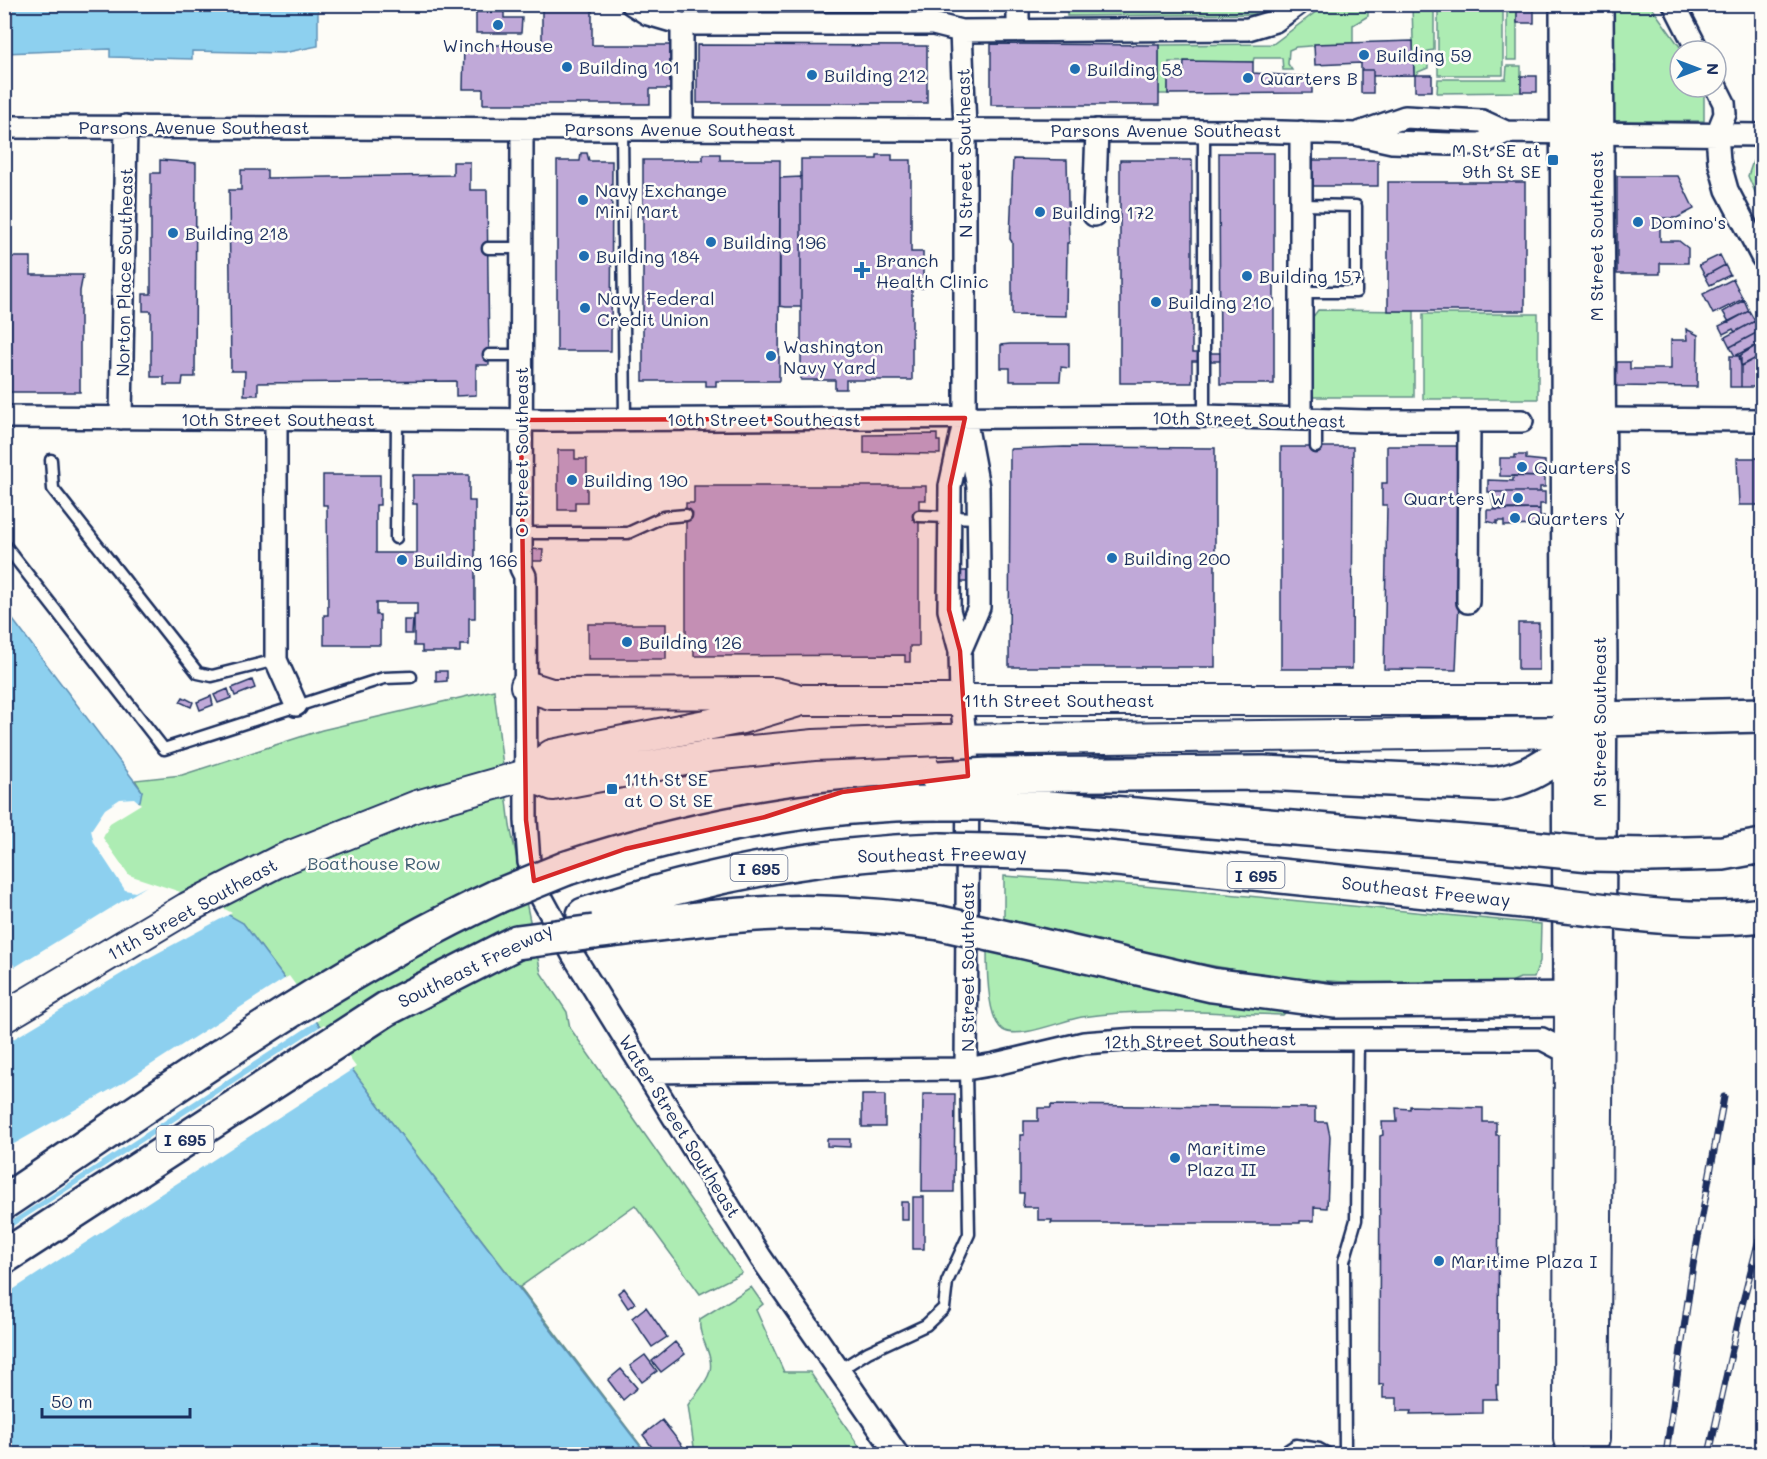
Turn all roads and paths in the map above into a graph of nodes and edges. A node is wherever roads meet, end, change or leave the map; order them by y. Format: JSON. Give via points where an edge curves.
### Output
{"nodes":[{"id":1,"x":632,"y":4,"type":"edge"},
{"id":2,"x":1018,"y":4,"type":"edge"},
{"id":3,"x":1298,"y":4,"type":"edge"},
{"id":4,"x":1567,"y":4,"type":"edge"},
{"id":5,"x":1596,"y":4,"type":"edge"},
{"id":6,"x":1674,"y":4,"type":"edge"},
{"id":7,"x":682,"y":24,"type":"junction"},
{"id":8,"x":1018,"y":30,"type":"junction"},
{"id":9,"x":961,"y":31,"type":"junction"},
{"id":10,"x":1692,"y":39,"type":"edge"},
{"id":11,"x":1723,"y":99,"type":"edge"},
{"id":12,"x":126,"y":126,"type":"junction"},
{"id":13,"x":4,"y":127,"type":"edge"},
{"id":14,"x":622,"y":128,"type":"junction"},
{"id":15,"x":682,"y":128,"type":"junction"},
{"id":16,"x":522,"y":129,"type":"junction"},
{"id":17,"x":965,"y":129,"type":"junction"},
{"id":18,"x":1096,"y":130,"type":"junction"},
{"id":19,"x":1204,"y":131,"type":"junction"},
{"id":20,"x":1301,"y":132,"type":"junction"},
{"id":21,"x":1582,"y":133,"type":"junction"},
{"id":22,"x":1717,"y":134,"type":"junction"},
{"id":23,"x":1762,"y":135,"type":"edge"},
{"id":24,"x":1301,"y":205,"type":"junction"},
{"id":25,"x":1094,"y":215,"type":"dead end"},
{"id":26,"x":488,"y":248,"type":"dead end"},
{"id":27,"x":521,"y":248,"type":"junction"},
{"id":28,"x":1762,"y":257,"type":"edge"},
{"id":29,"x":1301,"y":292,"type":"junction"},
{"id":30,"x":489,"y":355,"type":"dead end"},
{"id":31,"x":521,"y":355,"type":"junction"},
{"id":32,"x":1204,"y":416,"type":"junction"},
{"id":33,"x":4,"y":417,"type":"edge"},
{"id":34,"x":121,"y":418,"type":"junction"},
{"id":35,"x":965,"y":418,"type":"junction"},
{"id":36,"x":1309,"y":418,"type":"junction"},
{"id":37,"x":276,"y":419,"type":"junction"},
{"id":38,"x":1596,"y":419,"type":"junction"},
{"id":39,"x":397,"y":420,"type":"junction"},
{"id":40,"x":521,"y":420,"type":"junction"},
{"id":41,"x":625,"y":420,"type":"junction"},
{"id":42,"x":1762,"y":420,"type":"edge"},
{"id":43,"x":1469,"y":421,"type":"junction"},
{"id":44,"x":1522,"y":421,"type":"dead end"},
{"id":45,"x":1316,"y":447,"type":"dead end"},
{"id":46,"x":51,"y":460,"type":"dead end"},
{"id":47,"x":686,"y":515,"type":"dead end"},
{"id":48,"x":919,"y":516,"type":"dead end"},
{"id":49,"x":950,"y":517,"type":"junction"},
{"id":50,"x":979,"y":518,"type":"junction"},
{"id":51,"x":521,"y":534,"type":"junction"},
{"id":52,"x":396,"y":538,"type":"dead end"},
{"id":53,"x":4,"y":544,"type":"edge"},
{"id":54,"x":1468,"y":602,"type":"dead end"},
{"id":55,"x":960,"y":651,"type":"junction"},
{"id":56,"x":276,"y":660,"type":"junction"},
{"id":57,"x":411,"y":677,"type":"dead end"},
{"id":58,"x":526,"y":686,"type":"junction"},
{"id":59,"x":802,"y":700,"type":"junction"},
{"id":60,"x":961,"y":700,"type":"junction"},
{"id":61,"x":1568,"y":700,"type":"junction"},
{"id":62,"x":296,"y":705,"type":"junction"},
{"id":63,"x":1762,"y":715,"type":"edge"},
{"id":64,"x":1599,"y":719,"type":"junction"},
{"id":65,"x":966,"y":739,"type":"junction"},
{"id":66,"x":1569,"y":740,"type":"junction"},
{"id":67,"x":526,"y":775,"type":"junction"},
{"id":68,"x":990,"y":789,"type":"junction"},
{"id":69,"x":1762,"y":846,"type":"edge"},
{"id":70,"x":1762,"y":915,"type":"edge"},
{"id":71,"x":589,"y":924,"type":"junction"},
{"id":72,"x":1584,"y":999,"type":"junction"},
{"id":73,"x":4,"y":1017,"type":"edge"},
{"id":74,"x":1358,"y":1038,"type":"junction"},
{"id":75,"x":1571,"y":1054,"type":"junction"},
{"id":76,"x":966,"y":1069,"type":"junction"},
{"id":77,"x":647,"y":1072,"type":"junction"},
{"id":78,"x":164,"y":1095,"type":"junction"},
{"id":79,"x":4,"y":1173,"type":"edge"},
{"id":80,"x":4,"y":1202,"type":"edge"},
{"id":81,"x":4,"y":1257,"type":"edge"},
{"id":82,"x":838,"y":1371,"type":"junction"},
{"id":83,"x":1582,"y":1447,"type":"edge"},
{"id":84,"x":897,"y":1455,"type":"edge"},
{"id":85,"x":1282,"y":1455,"type":"edge"},
{"id":86,"x":1328,"y":1455,"type":"edge"},
{"id":87,"x":1345,"y":1455,"type":"edge"}],
"edges":[{"from":1,"to":7,"type":"street","via":[[648,14]]},
{"from":2,"to":8,"type":"street"},
{"from":3,"to":8,"type":"street","via":[[1275,21],[1248,29]]},
{"from":4,"to":21,"type":"main road","name":"M Street Southeast"},
{"from":5,"to":21,"type":"main road","name":"M Street Southeast"},
{"from":6,"to":10,"type":"street"},
{"from":7,"to":9,"type":"street","via":[[933,24]]},
{"from":7,"to":15,"type":"street"},
{"from":8,"to":9,"type":"street"},
{"from":9,"to":17,"type":"street","name":"N Street Southeast"},
{"from":11,"to":22,"type":"street","via":[[1725,114]]},
{"from":12,"to":13,"type":"street","name":"Parsons Avenue Southeast"},
{"from":12,"to":16,"type":"street","name":"Parsons Avenue Southeast"},
{"from":12,"to":34,"type":"street","name":"Norton Place Southeast"},
{"from":14,"to":15,"type":"street","name":"Parsons Avenue Southeast"},
{"from":14,"to":16,"type":"street","name":"Parsons Avenue Southeast"},
{"from":14,"to":41,"type":"lane"},
{"from":15,"to":17,"type":"street","name":"Parsons Avenue Southeast"},
{"from":16,"to":27,"type":"street","name":"O Street Southeast"},
{"from":17,"to":18,"type":"street","name":"Parsons Avenue Southeast"},
{"from":17,"to":35,"type":"street","name":"N Street Southeast"},
{"from":18,"to":19,"type":"street","name":"Parsons Avenue Southeast"},
{"from":18,"to":25,"type":"street"},
{"from":19,"to":20,"type":"street","name":"Parsons Avenue Southeast"},
{"from":19,"to":32,"type":"lane"},
{"from":20,"to":21,"type":"street","name":"Parsons Avenue Southeast","via":[[1355,134],[1405,117],[1482,121],[1506,132]]},
{"from":20,"to":24,"type":"street"},
{"from":21,"to":22,"type":"street","name":"Parsons Avenue Southeast"},
{"from":21,"to":38,"type":"main road","name":"M Street Southeast"},
{"from":21,"to":61,"type":"main road","name":"M Street Southeast"},
{"from":22,"to":23,"type":"street","name":"Parsons Avenue Southeast"},
{"from":22,"to":28,"type":"street","via":[[1727,190]]},
{"from":24,"to":29,"type":"street"},
{"from":24,"to":29,"type":"lane","via":[[1356,206],[1356,292]]},
{"from":26,"to":27,"type":"lane"},
{"from":27,"to":31,"type":"street","name":"O Street Southeast"},
{"from":29,"to":36,"type":"street"},
{"from":30,"to":31,"type":"lane"},
{"from":31,"to":40,"type":"street","name":"O Street Southeast"},
{"from":32,"to":35,"type":"street","name":"10th Street Southeast"},
{"from":32,"to":36,"type":"street","name":"10th Street Southeast"},
{"from":33,"to":34,"type":"street","name":"10th Street Southeast"},
{"from":34,"to":37,"type":"street","name":"10th Street Southeast"},
{"from":35,"to":41,"type":"street","name":"10th Street Southeast"},
{"from":35,"to":49,"type":"street","name":"N Street Southeast","via":[[950,486]]},
{"from":35,"to":50,"type":"street","name":"N Street Southeast","via":[[978,488]]},
{"from":36,"to":43,"type":"street","name":"10th Street Southeast"},
{"from":36,"to":45,"type":"lane"},
{"from":37,"to":39,"type":"street","name":"10th Street Southeast"},
{"from":37,"to":56,"type":"street"},
{"from":38,"to":42,"type":"street"},
{"from":38,"to":64,"type":"main road","name":"M Street Southeast"},
{"from":39,"to":40,"type":"street","name":"10th Street Southeast"},
{"from":39,"to":52,"type":"lane"},
{"from":40,"to":41,"type":"street","name":"10th Street Southeast"},
{"from":40,"to":51,"type":"street","name":"O Street Southeast"},
{"from":43,"to":44,"type":"street","name":"10th Street Southeast"},
{"from":43,"to":54,"type":"street"},
{"from":46,"to":56,"type":"lane","via":[[53,489],[198,673],[213,676]]},
{"from":47,"to":51,"type":"lane","via":[[663,517],[628,533]]},
{"from":48,"to":49,"type":"lane"},
{"from":49,"to":50,"type":"lane"},
{"from":49,"to":55,"type":"street","name":"N Street Southeast","via":[[949,610]]},
{"from":50,"to":55,"type":"street","name":"N Street Southeast","via":[[979,607]]},
{"from":51,"to":58,"type":"street","name":"O Street Southeast"},
{"from":53,"to":62,"type":"lane","via":[[164,749]]},
{"from":55,"to":60,"type":"street","name":"N Street Southeast"},
{"from":56,"to":62,"type":"street"},
{"from":57,"to":62,"type":"lane","via":[[384,678]]},
{"from":58,"to":59,"type":"main road","via":[[551,694],[774,693]]},
{"from":58,"to":67,"type":"street","name":"O Street Southeast"},
{"from":59,"to":60,"type":"main road","name":"11th Street Southeast"},
{"from":59,"to":67,"type":"main road","name":"11th Street Southeast","via":[[742,718],[552,755]]},
{"from":60,"to":61,"type":"main road","name":"11th Street Southeast"},
{"from":60,"to":65,"type":"street","name":"N Street Southeast"},
{"from":61,"to":64,"type":"main road"},
{"from":61,"to":66,"type":"main road","name":"M Street Southeast"},
{"from":63,"to":64,"type":"main road"},
{"from":64,"to":66,"type":"main road"},
{"from":64,"to":72,"type":"main road","name":"M Street Southeast"},
{"from":65,"to":66,"type":"main road"},
{"from":65,"to":67,"type":"main road","via":[[754,749],[653,764],[553,785]]},
{"from":65,"to":76,"type":"street","name":"N Street Southeast"},
{"from":66,"to":68,"type":"main road","via":[[1526,775],[1494,784],[1241,773]]},
{"from":66,"to":72,"type":"main road","name":"M Street Southeast"},
{"from":67,"to":73,"type":"main road","name":"11th Street Southeast","via":[[426,803],[303,850],[187,908]]},
{"from":67,"to":77,"type":"street","name":"Water Street Southeast","via":[[527,843],[538,891],[573,955]]},
{"from":68,"to":69,"type":"main road","number":"I 695","bridge":true,"via":[[1590,854],[1724,853]]},
{"from":68,"to":78,"type":"main road","number":"I 695","bridge":true,"via":[[939,790],[765,817],[657,840],[567,868],[408,940]]},
{"from":70,"to":71,"type":"main road","name":"Southeast Freeway","number":"I 695","bridge":true,"via":[[1672,916],[1069,854],[940,850],[859,854],[759,868],[642,896]]},
{"from":71,"to":72,"type":"main road","bridge":true,"via":[[848,913],[940,924],[1212,985],[1334,1001]]},
{"from":71,"to":81,"type":"main road","name":"Southeast Freeway","number":"I 695","bridge":true,"via":[[517,942],[443,978],[366,1022]]},
{"from":72,"to":75,"type":"main road","name":"M Street Southeast"},
{"from":72,"to":83,"type":"main road","name":"M Street Southeast","via":[[1595,1071]]},
{"from":74,"to":75,"type":"street","name":"12th Street Southeast","via":[[1542,1039]]},
{"from":74,"to":76,"type":"street","name":"12th Street Southeast","via":[[1084,1043]]},
{"from":74,"to":87,"type":"lane","via":[[1356,1220],[1344,1261]]},
{"from":75,"to":83,"type":"main road","name":"M Street Southeast"},
{"from":76,"to":77,"type":"street","name":"12th Street Southeast"},
{"from":76,"to":82,"type":"lane","via":[[969,1234],[947,1282],[944,1308],[927,1325],[868,1352]]},
{"from":77,"to":82,"type":"street","name":"Water Street Southeast","via":[[761,1258]]},
{"from":78,"to":79,"type":"main road"},
{"from":78,"to":80,"type":"main road","number":"I 695"},
{"from":82,"to":84,"type":"street","name":"Water Street Southeast"},
{"from":85,"to":86,"type":"lane","via":[[1296,1445],[1319,1449]]}]}
